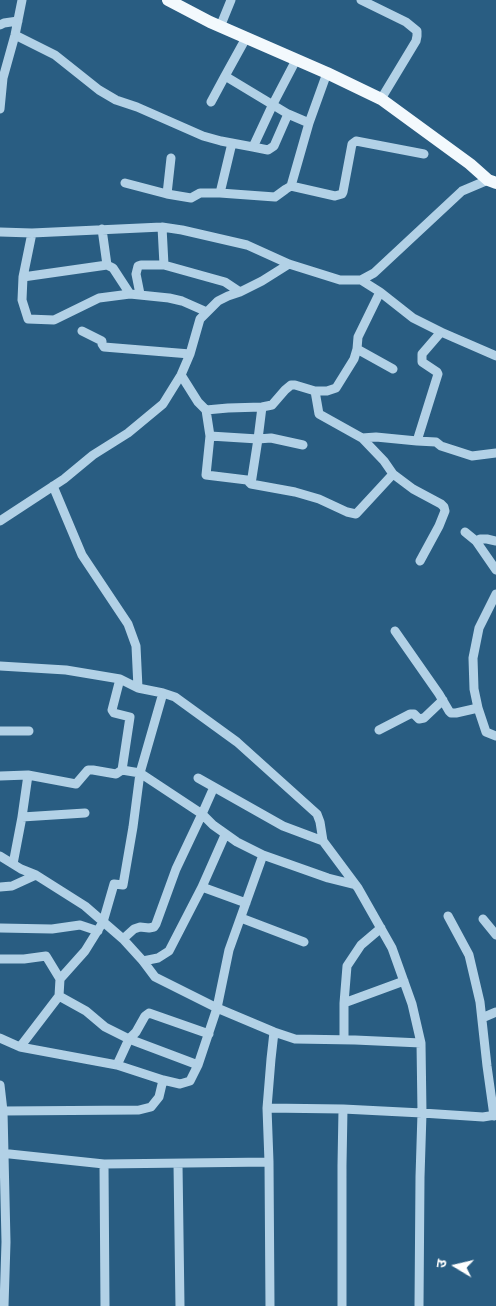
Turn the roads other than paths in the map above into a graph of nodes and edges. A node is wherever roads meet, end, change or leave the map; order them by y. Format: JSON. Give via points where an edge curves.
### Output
{"nodes":[{"id":1,"x":22,"y":0,"type":"edge"},
{"id":2,"x":168,"y":0,"type":"edge"},
{"id":3,"x":231,"y":0,"type":"edge"},
{"id":4,"x":361,"y":0,"type":"edge"},
{"id":5,"x":18,"y":21,"type":"junction"},
{"id":6,"x":0,"y":25,"type":"edge"},
{"id":7,"x":220,"y":27,"type":"junction"},
{"id":8,"x":15,"y":35,"type":"junction"},
{"id":9,"x":246,"y":38,"type":"junction"},
{"id":10,"x":296,"y":60,"type":"junction"},
{"id":11,"x":327,"y":73,"type":"junction"},
{"id":12,"x":225,"y":76,"type":"junction"},
{"id":13,"x":2,"y":78,"type":"edge"},
{"id":14,"x":381,"y":99,"type":"junction"},
{"id":15,"x":212,"y":102,"type":"dead end"},
{"id":16,"x":273,"y":104,"type":"junction"},
{"id":17,"x":0,"y":109,"type":"edge"},
{"id":18,"x":288,"y":114,"type":"junction"},
{"id":19,"x":309,"y":123,"type":"junction"},
{"id":20,"x":232,"y":143,"type":"junction"},
{"id":21,"x":253,"y":147,"type":"junction"},
{"id":22,"x":424,"y":154,"type":"dead end"},
{"id":23,"x":172,"y":158,"type":"dead end"},
{"id":24,"x":492,"y":181,"type":"edge"},
{"id":25,"x":125,"y":183,"type":"dead end"},
{"id":26,"x":291,"y":186,"type":"junction"},
{"id":27,"x":220,"y":193,"type":"junction"},
{"id":28,"x":167,"y":194,"type":"junction"},
{"id":29,"x":162,"y":227,"type":"junction"},
{"id":30,"x":102,"y":229,"type":"junction"},
{"id":31,"x":0,"y":232,"type":"edge"},
{"id":32,"x":32,"y":232,"type":"junction"},
{"id":33,"x":289,"y":264,"type":"junction"},
{"id":34,"x":107,"y":265,"type":"junction"},
{"id":35,"x":164,"y":265,"type":"junction"},
{"id":36,"x":23,"y":277,"type":"junction"},
{"id":37,"x":361,"y":280,"type":"junction"},
{"id":38,"x":240,"y":292,"type":"junction"},
{"id":39,"x":380,"y":292,"type":"junction"},
{"id":40,"x":130,"y":294,"type":"junction"},
{"id":41,"x":140,"y":294,"type":"junction"},
{"id":42,"x":207,"y":312,"type":"junction"},
{"id":43,"x":82,"y":331,"type":"dead end"},
{"id":44,"x":441,"y":332,"type":"junction"},
{"id":45,"x":357,"y":349,"type":"junction"},
{"id":46,"x":190,"y":354,"type":"junction"},
{"id":47,"x":496,"y":356,"type":"edge"},
{"id":48,"x":393,"y":369,"type":"dead end"},
{"id":49,"x":180,"y":375,"type":"junction"},
{"id":50,"x":315,"y":391,"type":"junction"},
{"id":51,"x":262,"y":407,"type":"junction"},
{"id":52,"x":206,"y":410,"type":"junction"},
{"id":53,"x":210,"y":436,"type":"junction"},
{"id":54,"x":362,"y":438,"type":"junction"},
{"id":55,"x":258,"y":439,"type":"junction"},
{"id":56,"x":417,"y":441,"type":"junction"},
{"id":57,"x":303,"y":445,"type":"dead end"},
{"id":58,"x":496,"y":452,"type":"edge"},
{"id":59,"x":393,"y":474,"type":"junction"},
{"id":60,"x":251,"y":484,"type":"junction"},
{"id":61,"x":54,"y":486,"type":"junction"},
{"id":62,"x":0,"y":521,"type":"edge"},
{"id":63,"x":465,"y":532,"type":"dead end"},
{"id":64,"x":476,"y":541,"type":"junction"},
{"id":65,"x":496,"y":541,"type":"edge"},
{"id":66,"x":420,"y":561,"type":"dead end"},
{"id":67,"x":496,"y":570,"type":"edge"},
{"id":68,"x":496,"y":594,"type":"edge"},
{"id":69,"x":395,"y":631,"type":"dead end"},
{"id":70,"x":0,"y":666,"type":"edge"},
{"id":71,"x":120,"y":679,"type":"junction"},
{"id":72,"x":138,"y":688,"type":"junction"},
{"id":73,"x":163,"y":693,"type":"junction"},
{"id":74,"x":443,"y":700,"type":"junction"},
{"id":75,"x":478,"y":708,"type":"junction"},
{"id":76,"x":379,"y":730,"type":"dead end"},
{"id":77,"x":29,"y":731,"type":"dead end"},
{"id":78,"x":0,"y":732,"type":"edge"},
{"id":79,"x":496,"y":736,"type":"edge"},
{"id":80,"x":122,"y":770,"type":"junction"},
{"id":81,"x":140,"y":773,"type":"junction"},
{"id":82,"x":28,"y":775,"type":"junction"},
{"id":83,"x":0,"y":776,"type":"edge"},
{"id":84,"x":198,"y":778,"type":"dead end"},
{"id":85,"x":214,"y":787,"type":"junction"},
{"id":86,"x":85,"y":813,"type":"dead end"},
{"id":87,"x":202,"y":814,"type":"junction"},
{"id":88,"x":22,"y":817,"type":"junction"},
{"id":89,"x":226,"y":834,"type":"junction"},
{"id":90,"x":323,"y":842,"type":"junction"},
{"id":91,"x":263,"y":855,"type":"junction"},
{"id":92,"x":0,"y":856,"type":"edge"},
{"id":93,"x":13,"y":864,"type":"junction"},
{"id":94,"x":36,"y":875,"type":"junction"},
{"id":95,"x":356,"y":885,"type":"junction"},
{"id":96,"x":0,"y":887,"type":"edge"},
{"id":97,"x":202,"y":887,"type":"junction"},
{"id":98,"x":246,"y":903,"type":"junction"},
{"id":99,"x":448,"y":916,"type":"dead end"},
{"id":100,"x":241,"y":918,"type":"junction"},
{"id":101,"x":483,"y":918,"type":"dead end"},
{"id":102,"x":103,"y":922,"type":"junction"},
{"id":103,"x":0,"y":928,"type":"edge"},
{"id":104,"x":381,"y":928,"type":"junction"},
{"id":105,"x":98,"y":931,"type":"junction"},
{"id":106,"x":496,"y":935,"type":"edge"},
{"id":107,"x":123,"y":939,"type":"junction"},
{"id":108,"x":304,"y":942,"type":"dead end"},
{"id":109,"x":0,"y":959,"type":"edge"},
{"id":110,"x":143,"y":961,"type":"junction"},
{"id":111,"x":60,"y":979,"type":"junction"},
{"id":112,"x":404,"y":981,"type":"junction"},
{"id":113,"x":59,"y":996,"type":"junction"},
{"id":114,"x":344,"y":1003,"type":"junction"},
{"id":115,"x":217,"y":1008,"type":"junction"},
{"id":116,"x":496,"y":1012,"type":"edge"},
{"id":117,"x":482,"y":1018,"type":"junction"},
{"id":118,"x":274,"y":1032,"type":"junction"},
{"id":119,"x":209,"y":1034,"type":"junction"},
{"id":120,"x":0,"y":1038,"type":"edge"},
{"id":121,"x":129,"y":1039,"type":"junction"},
{"id":122,"x":344,"y":1040,"type":"junction"},
{"id":123,"x":421,"y":1043,"type":"junction"},
{"id":124,"x":20,"y":1047,"type":"junction"},
{"id":125,"x":116,"y":1065,"type":"junction"},
{"id":126,"x":198,"y":1065,"type":"junction"},
{"id":127,"x":163,"y":1080,"type":"junction"},
{"id":128,"x":0,"y":1085,"type":"edge"},
{"id":129,"x":267,"y":1108,"type":"junction"},
{"id":130,"x":343,"y":1109,"type":"junction"},
{"id":131,"x":3,"y":1112,"type":"junction"},
{"id":132,"x":422,"y":1113,"type":"junction"},
{"id":133,"x":495,"y":1116,"type":"edge"},
{"id":134,"x":2,"y":1153,"type":"edge"},
{"id":135,"x":269,"y":1162,"type":"junction"},
{"id":136,"x":104,"y":1164,"type":"junction"},
{"id":137,"x":178,"y":1164,"type":"junction"},
{"id":138,"x":2,"y":1227,"type":"edge"},
{"id":139,"x":4,"y":1306,"type":"edge"},
{"id":140,"x":105,"y":1306,"type":"edge"},
{"id":141,"x":180,"y":1306,"type":"edge"},
{"id":142,"x":270,"y":1306,"type":"edge"},
{"id":143,"x":342,"y":1306,"type":"edge"},
{"id":144,"x":419,"y":1306,"type":"edge"}],
"edges":[{"from":1,"to":5,"type":"street"},
{"from":2,"to":7,"type":"main road"},
{"from":3,"to":7,"type":"street"},
{"from":4,"to":14,"type":"street","via":[[406,22],[417,31],[416,41]]},
{"from":5,"to":6,"type":"street"},
{"from":5,"to":8,"type":"street"},
{"from":7,"to":9,"type":"main road"},
{"from":8,"to":13,"type":"street"},
{"from":8,"to":20,"type":"street","via":[[55,55],[116,100],[203,136]]},
{"from":9,"to":10,"type":"main road"},
{"from":9,"to":12,"type":"street"},
{"from":10,"to":11,"type":"main road"},
{"from":10,"to":16,"type":"street"},
{"from":11,"to":14,"type":"main road"},
{"from":11,"to":19,"type":"street"},
{"from":12,"to":15,"type":"street"},
{"from":12,"to":16,"type":"street"},
{"from":13,"to":17,"type":"street"},
{"from":14,"to":24,"type":"main road"},
{"from":16,"to":18,"type":"street"},
{"from":16,"to":21,"type":"street"},
{"from":18,"to":19,"type":"street"},
{"from":18,"to":21,"type":"street","via":[[274,146],[268,150]]},
{"from":19,"to":26,"type":"street"},
{"from":20,"to":21,"type":"street"},
{"from":20,"to":27,"type":"street"},
{"from":22,"to":26,"type":"street","via":[[356,141],[352,144],[342,194],[335,196]]},
{"from":23,"to":28,"type":"street"},
{"from":24,"to":37,"type":"street","via":[[462,190],[374,273]]},
{"from":25,"to":28,"type":"street"},
{"from":26,"to":27,"type":"street","via":[[275,196]]},
{"from":27,"to":28,"type":"street","via":[[200,192],[191,198]]},
{"from":29,"to":30,"type":"street"},
{"from":29,"to":33,"type":"street","via":[[247,245]]},
{"from":29,"to":35,"type":"street"},
{"from":30,"to":32,"type":"street"},
{"from":30,"to":34,"type":"street"},
{"from":31,"to":32,"type":"street"},
{"from":32,"to":36,"type":"street"},
{"from":33,"to":37,"type":"street","via":[[340,280]]},
{"from":33,"to":38,"type":"street"},
{"from":34,"to":36,"type":"street"},
{"from":34,"to":40,"type":"street","via":[[113,268]]},
{"from":35,"to":38,"type":"street","via":[[225,282]]},
{"from":35,"to":41,"type":"street","via":[[138,266],[136,274]]},
{"from":36,"to":40,"type":"street","via":[[22,300],[28,319],[54,320],[99,298]]},
{"from":37,"to":39,"type":"street"},
{"from":38,"to":42,"type":"street","via":[[218,301]]},
{"from":39,"to":44,"type":"street","via":[[413,318]]},
{"from":39,"to":45,"type":"street","via":[[358,337]]},
{"from":40,"to":41,"type":"street"},
{"from":41,"to":42,"type":"street","via":[[182,301]]},
{"from":42,"to":46,"type":"street","via":[[200,320]]},
{"from":43,"to":46,"type":"street","via":[[102,341],[104,347]]},
{"from":44,"to":47,"type":"street"},
{"from":44,"to":56,"type":"street","via":[[422,354],[422,362],[438,374]]},
{"from":45,"to":48,"type":"street"},
{"from":45,"to":50,"type":"street","via":[[336,388]]},
{"from":46,"to":49,"type":"street"},
{"from":49,"to":52,"type":"street"},
{"from":49,"to":61,"type":"street","via":[[163,404]]},
{"from":50,"to":51,"type":"street","via":[[292,385],[272,405]]},
{"from":50,"to":54,"type":"street","via":[[319,414]]},
{"from":51,"to":52,"type":"street"},
{"from":51,"to":55,"type":"street"},
{"from":52,"to":53,"type":"street"},
{"from":53,"to":55,"type":"street"},
{"from":53,"to":60,"type":"street","via":[[206,475],[247,480]]},
{"from":54,"to":56,"type":"street"},
{"from":54,"to":59,"type":"street"},
{"from":55,"to":57,"type":"street","via":[[271,438]]},
{"from":55,"to":60,"type":"street"},
{"from":56,"to":58,"type":"street","via":[[436,442],[472,456]]},
{"from":59,"to":60,"type":"street","via":[[356,514],[295,492]]},
{"from":59,"to":66,"type":"street","via":[[444,507],[439,526]]},
{"from":61,"to":62,"type":"street"},
{"from":61,"to":72,"type":"street","via":[[82,555],[128,624],[136,646]]},
{"from":63,"to":64,"type":"street"},
{"from":64,"to":65,"type":"street"},
{"from":64,"to":67,"type":"street"},
{"from":68,"to":75,"type":"street","via":[[479,628],[473,658]]},
{"from":69,"to":74,"type":"street"},
{"from":70,"to":71,"type":"street","via":[[66,670]]},
{"from":71,"to":72,"type":"street"},
{"from":71,"to":80,"type":"street","via":[[112,710],[130,717]]},
{"from":72,"to":73,"type":"street"},
{"from":73,"to":81,"type":"street"},
{"from":73,"to":90,"type":"street","via":[[175,697],[237,742],[317,814]]},
{"from":74,"to":75,"type":"street","via":[[451,713]]},
{"from":74,"to":76,"type":"street","via":[[424,718],[410,714]]},
{"from":75,"to":79,"type":"street","via":[[486,732]]},
{"from":77,"to":78,"type":"street"},
{"from":80,"to":81,"type":"street"},
{"from":80,"to":82,"type":"street","via":[[116,774],[88,770],[76,784]]},
{"from":81,"to":87,"type":"street"},
{"from":81,"to":102,"type":"street","via":[[123,885],[114,884]]},
{"from":82,"to":83,"type":"street"},
{"from":82,"to":88,"type":"street"},
{"from":84,"to":85,"type":"street"},
{"from":85,"to":87,"type":"street"},
{"from":85,"to":90,"type":"street","via":[[283,826]]},
{"from":86,"to":88,"type":"street"},
{"from":87,"to":89,"type":"street"},
{"from":87,"to":107,"type":"street","via":[[176,869],[156,924],[134,929]]},
{"from":88,"to":93,"type":"street"},
{"from":89,"to":91,"type":"street"},
{"from":89,"to":97,"type":"street"},
{"from":90,"to":95,"type":"street"},
{"from":91,"to":95,"type":"street"},
{"from":91,"to":98,"type":"street"},
{"from":92,"to":93,"type":"street"},
{"from":93,"to":94,"type":"street"},
{"from":94,"to":96,"type":"street","via":[[12,886]]},
{"from":94,"to":102,"type":"street","via":[[85,906]]},
{"from":95,"to":104,"type":"street"},
{"from":97,"to":98,"type":"street"},
{"from":97,"to":110,"type":"street","via":[[169,951],[158,958]]},
{"from":98,"to":100,"type":"street"},
{"from":99,"to":117,"type":"street","via":[[469,956]]},
{"from":100,"to":108,"type":"street"},
{"from":100,"to":115,"type":"street","via":[[229,950]]},
{"from":101,"to":106,"type":"street"},
{"from":102,"to":105,"type":"street"},
{"from":102,"to":107,"type":"street"},
{"from":103,"to":105,"type":"street","via":[[80,925]]},
{"from":104,"to":112,"type":"street"},
{"from":104,"to":114,"type":"street","via":[[361,945],[347,966]]},
{"from":105,"to":111,"type":"street"},
{"from":107,"to":110,"type":"street"},
{"from":109,"to":111,"type":"street","via":[[46,956]]},
{"from":110,"to":115,"type":"street","via":[[160,980]]},
{"from":111,"to":113,"type":"street"},
{"from":112,"to":114,"type":"street"},
{"from":112,"to":123,"type":"street"},
{"from":113,"to":121,"type":"street"},
{"from":113,"to":124,"type":"street"},
{"from":114,"to":122,"type":"street"},
{"from":115,"to":118,"type":"street"},
{"from":115,"to":119,"type":"street"},
{"from":116,"to":117,"type":"street"},
{"from":117,"to":133,"type":"street"},
{"from":118,"to":122,"type":"street","via":[[295,1039]]},
{"from":118,"to":129,"type":"street"},
{"from":119,"to":121,"type":"street","via":[[149,1013]]},
{"from":119,"to":126,"type":"street"},
{"from":120,"to":124,"type":"street"},
{"from":121,"to":125,"type":"street"},
{"from":121,"to":126,"type":"street"},
{"from":122,"to":123,"type":"street"},
{"from":123,"to":132,"type":"street"},
{"from":124,"to":125,"type":"street"},
{"from":125,"to":127,"type":"street"},
{"from":126,"to":127,"type":"street","via":[[190,1081],[180,1084]]},
{"from":127,"to":131,"type":"street","via":[[159,1097],[151,1107],[138,1110]]},
{"from":128,"to":131,"type":"street"},
{"from":129,"to":130,"type":"street"},
{"from":129,"to":135,"type":"street"},
{"from":130,"to":132,"type":"street"},
{"from":130,"to":143,"type":"street"},
{"from":131,"to":134,"type":"street"},
{"from":132,"to":133,"type":"street"},
{"from":132,"to":144,"type":"street"},
{"from":134,"to":136,"type":"street"},
{"from":134,"to":138,"type":"street"},
{"from":135,"to":137,"type":"street"},
{"from":135,"to":142,"type":"street"},
{"from":136,"to":137,"type":"street"},
{"from":136,"to":140,"type":"street"},
{"from":137,"to":141,"type":"street"},
{"from":138,"to":139,"type":"street"}]}
